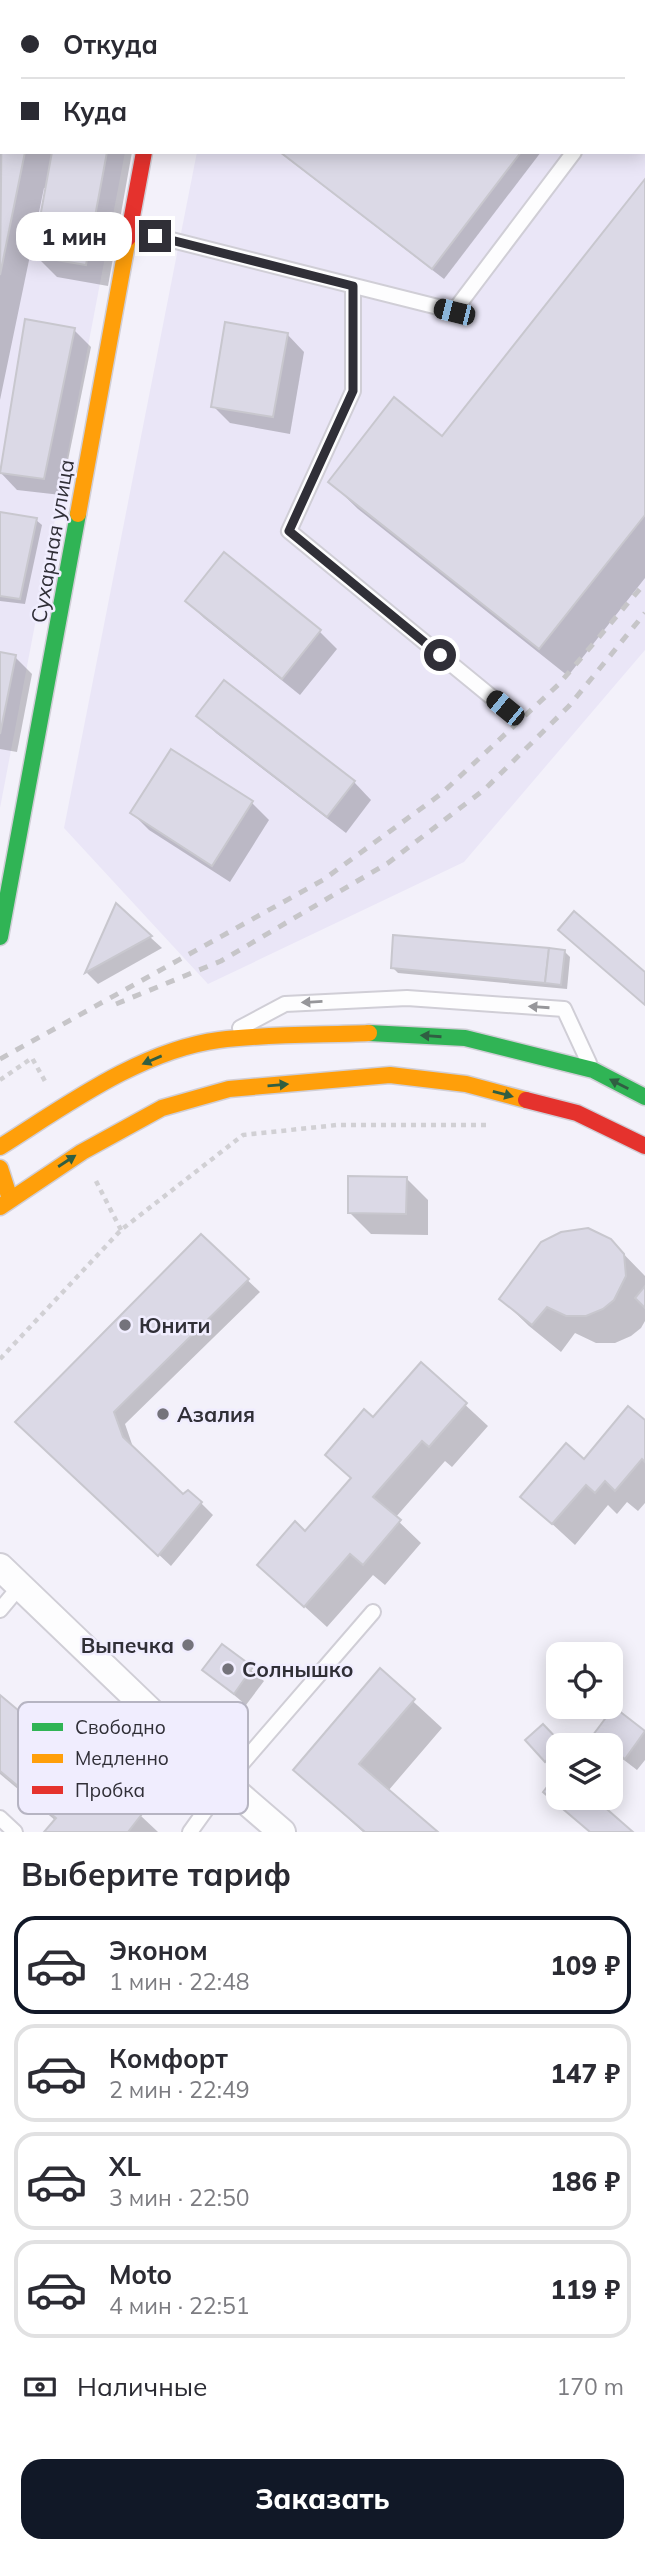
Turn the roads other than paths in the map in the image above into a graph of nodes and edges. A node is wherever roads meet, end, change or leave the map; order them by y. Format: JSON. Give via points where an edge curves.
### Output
{"nodes":[{"id":1,"x":144,"y":154,"type":"edge"},
{"id":2,"x":572,"y":154,"type":"edge"},
{"id":3,"x":130,"y":229,"type":"junction"},
{"id":4,"x":353,"y":286,"type":"junction"},
{"id":5,"x":505,"y":708,"type":"dead end"},
{"id":6,"x":0,"y":937,"type":"edge"},
{"id":7,"x":218,"y":1040,"type":"junction"},
{"id":8,"x":593,"y":1070,"type":"junction"},
{"id":9,"x":645,"y":1097,"type":"edge"},
{"id":10,"x":645,"y":1146,"type":"edge"},
{"id":11,"x":0,"y":1147,"type":"edge"},
{"id":12,"x":0,"y":1168,"type":"edge"},
{"id":13,"x":5,"y":1203,"type":"edge"},
{"id":14,"x":0,"y":1567,"type":"edge"},
{"id":15,"x":20,"y":1586,"type":"junction"},
{"id":16,"x":0,"y":1610,"type":"edge"},
{"id":17,"x":373,"y":1612,"type":"dead end"},
{"id":18,"x":141,"y":1702,"type":"edge"},
{"id":19,"x":248,"y":1756,"type":"edge"},
{"id":20,"x":248,"y":1803,"type":"edge"},
{"id":21,"x":203,"y":1814,"type":"edge"},
{"id":22,"x":0,"y":1818,"type":"edge"},
{"id":23,"x":16,"y":1832,"type":"edge"},
{"id":24,"x":190,"y":1832,"type":"edge"},
{"id":25,"x":282,"y":1832,"type":"edge"}],
"edges":[{"from":1,"to":3,"type":"main road","name":"Сухарная улица"},
{"from":2,"to":4,"type":"lane","via":[[454,312]]},
{"from":3,"to":4,"type":"lane"},
{"from":3,"to":6,"type":"main road","name":"Сухарная улица"},
{"from":4,"to":5,"type":"lane","via":[[353,391],[289,531]]},
{"from":8,"to":7,"type":"main road","one_way":true,"via":[[465,1038],[382,1032]]},
{"from":8,"to":7,"type":"lane","one_way":true,"via":[[564,1009],[407,998],[285,1004]]},
{"from":7,"to":11,"type":"main road","one_way":true,"via":[[156,1057],[96,1087]]},
{"from":9,"to":8,"type":"main road","one_way":true},
{"from":13,"to":10,"type":"main road","one_way":true,"via":[[82,1152],[162,1108],[229,1089],[390,1075],[466,1084],[577,1113]]},
{"from":12,"to":13,"type":"main road"},
{"from":14,"to":15,"type":"street"},
{"from":15,"to":16,"type":"lane"},
{"from":15,"to":18,"type":"street"},
{"from":17,"to":19,"type":"lane"},
{"from":20,"to":25,"type":"street"},
{"from":21,"to":24,"type":"lane"},
{"from":22,"to":23,"type":"lane"}]}
